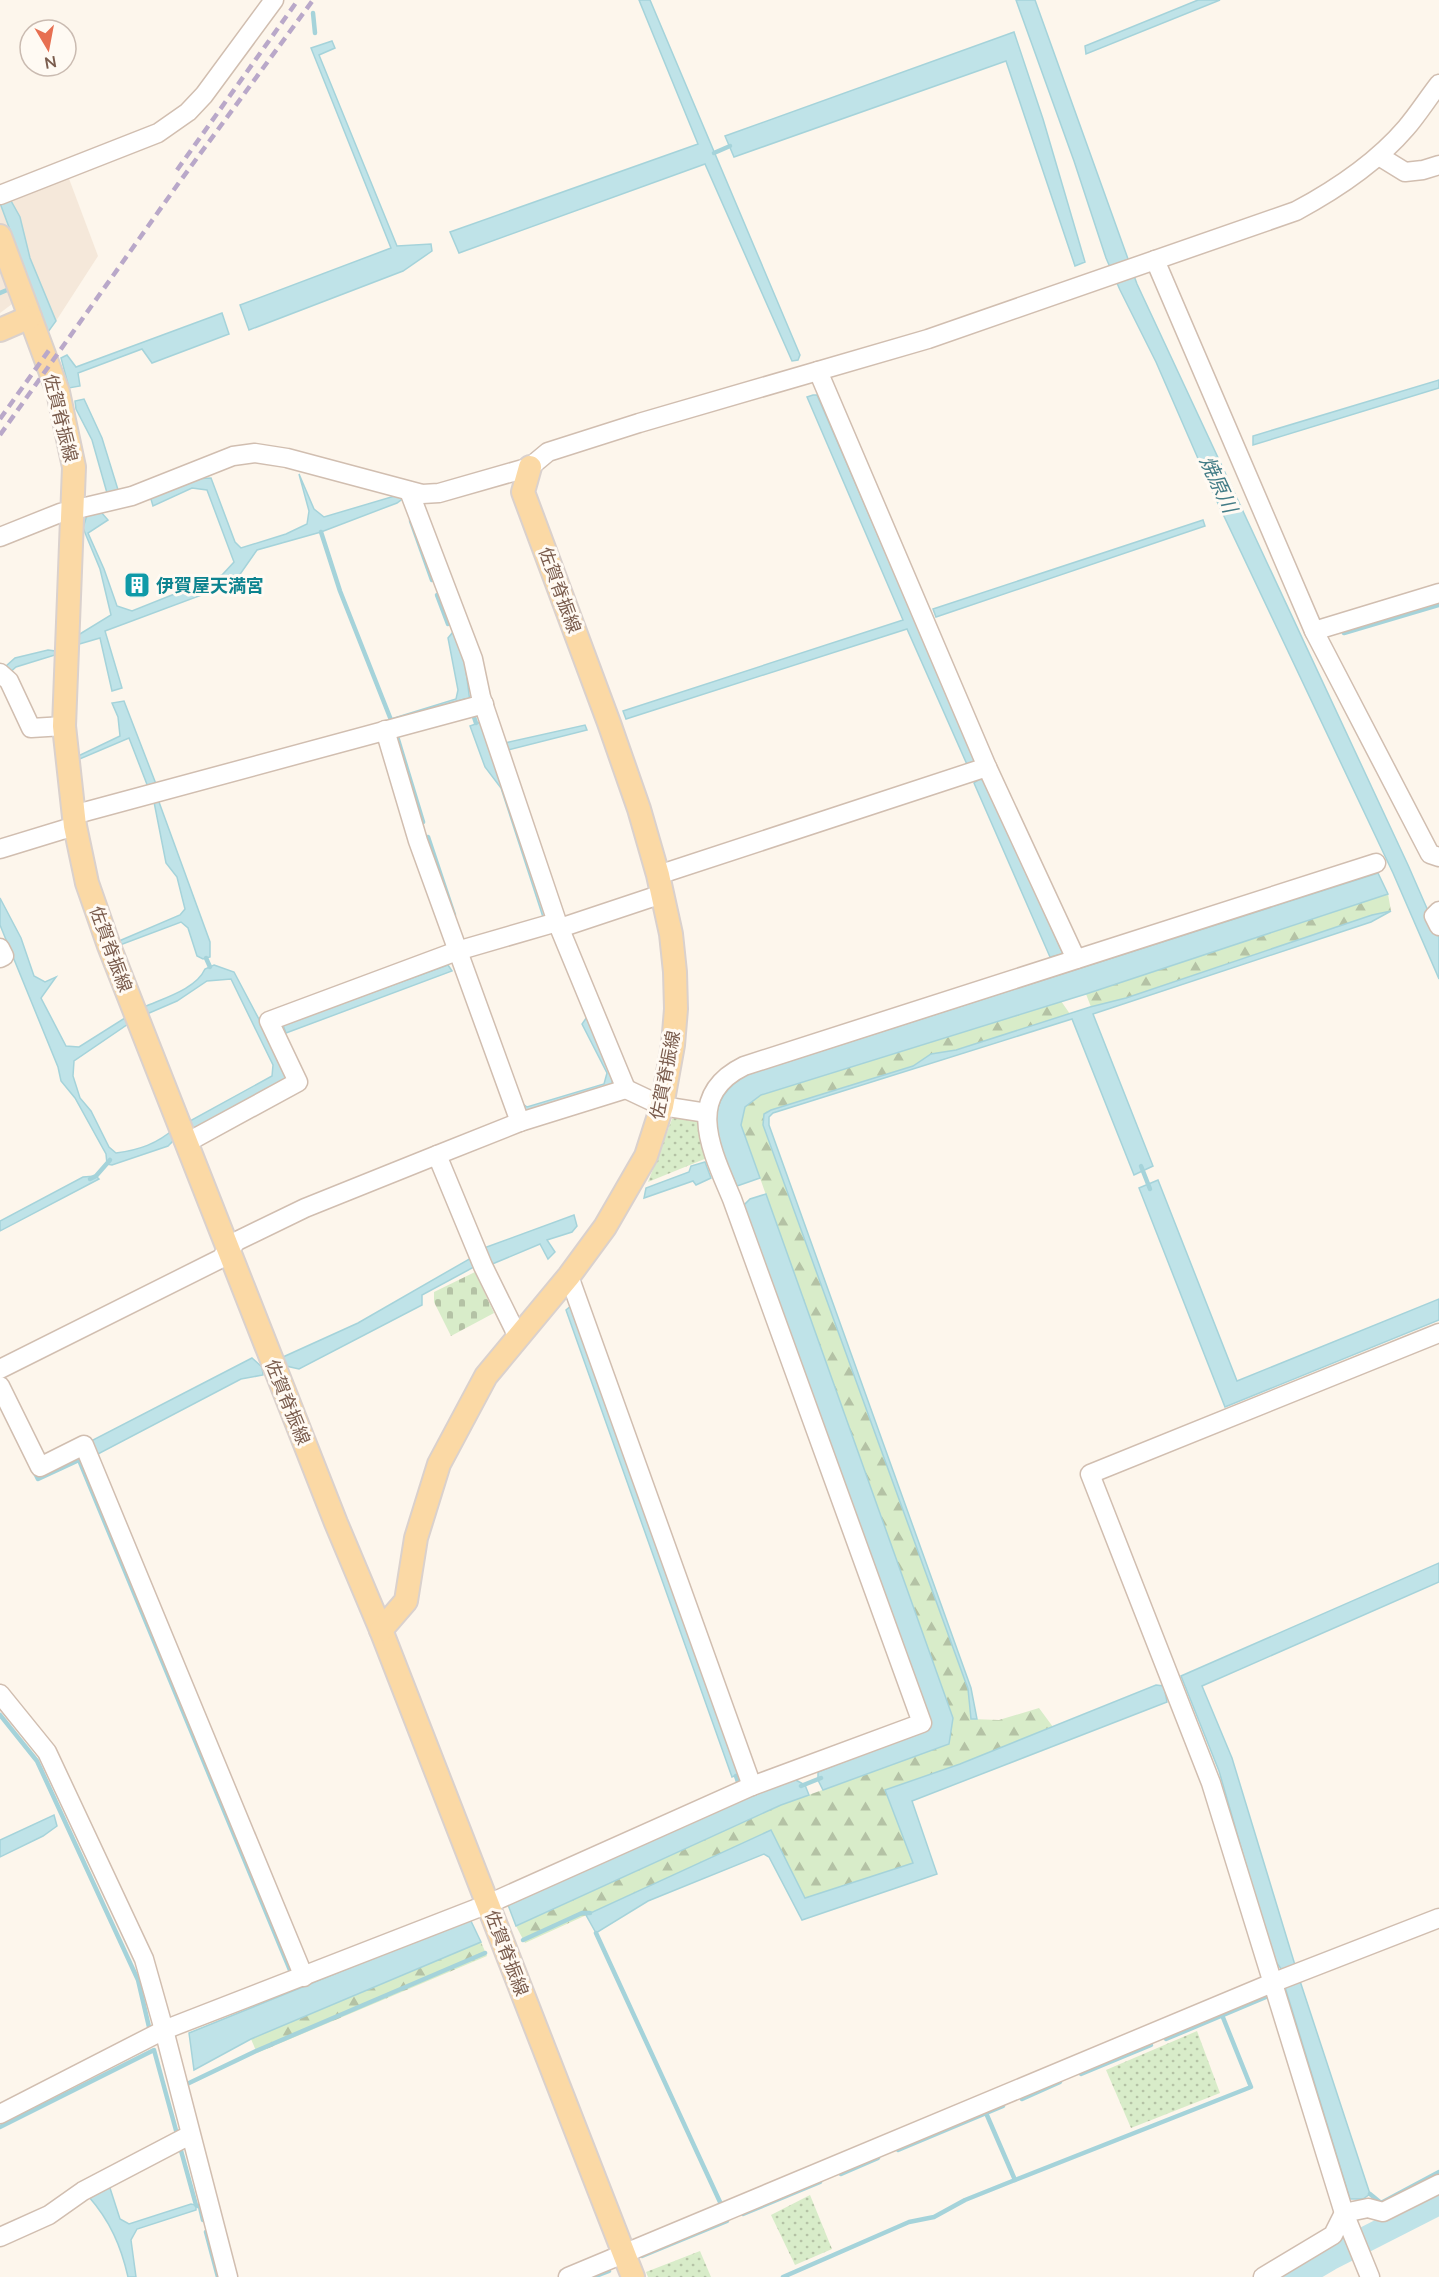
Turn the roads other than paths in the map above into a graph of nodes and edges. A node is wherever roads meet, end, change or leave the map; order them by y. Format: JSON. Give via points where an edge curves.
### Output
{"nodes":[{"id":1,"x":274,"y":0,"type":"edge"},
{"id":2,"x":1439,"y":84,"type":"edge"},
{"id":3,"x":1379,"y":156,"type":"junction"},
{"id":4,"x":1439,"y":165,"type":"edge"},
{"id":5,"x":0,"y":195,"type":"edge"},
{"id":6,"x":0,"y":236,"type":"edge"},
{"id":7,"x":1149,"y":263,"type":"junction"},
{"id":8,"x":30,"y":317,"type":"junction"},
{"id":9,"x":0,"y":330,"type":"edge"},
{"id":10,"x":818,"y":371,"type":"junction"},
{"id":11,"x":530,"y":467,"type":"junction"},
{"id":12,"x":409,"y":491,"type":"junction"},
{"id":13,"x":74,"y":510,"type":"junction"},
{"id":14,"x":0,"y":537,"type":"edge"},
{"id":15,"x":1439,"y":593,"type":"edge"},
{"id":16,"x":1314,"y":631,"type":"junction"},
{"id":17,"x":0,"y":673,"type":"edge"},
{"id":18,"x":484,"y":704,"type":"junction"},
{"id":19,"x":64,"y":726,"type":"junction"},
{"id":20,"x":392,"y":728,"type":"junction"},
{"id":21,"x":987,"y":767,"type":"junction"},
{"id":22,"x":74,"y":820,"type":"junction"},
{"id":23,"x":0,"y":849,"type":"edge"},
{"id":24,"x":1439,"y":857,"type":"edge"},
{"id":25,"x":1376,"y":863,"type":"dead end"},
{"id":26,"x":660,"y":884,"type":"junction"},
{"id":27,"x":1439,"y":911,"type":"edge"},
{"id":28,"x":553,"y":925,"type":"junction"},
{"id":29,"x":1439,"y":926,"type":"edge"},
{"id":30,"x":463,"y":957,"type":"junction"},
{"id":31,"x":1076,"y":959,"type":"junction"},
{"id":32,"x":626,"y":1089,"type":"junction"},
{"id":33,"x":662,"y":1106,"type":"junction"},
{"id":34,"x":707,"y":1113,"type":"junction"},
{"id":35,"x":520,"y":1122,"type":"junction"},
{"id":36,"x":186,"y":1143,"type":"junction"},
{"id":37,"x":437,"y":1155,"type":"junction"},
{"id":38,"x":229,"y":1251,"type":"junction"},
{"id":39,"x":569,"y":1276,"type":"junction"},
{"id":40,"x":1439,"y":1333,"type":"edge"},
{"id":41,"x":518,"y":1337,"type":"junction"},
{"id":42,"x":0,"y":1369,"type":"edge"},
{"id":43,"x":0,"y":1386,"type":"edge"},
{"id":44,"x":381,"y":1630,"type":"junction"},
{"id":45,"x":0,"y":1694,"type":"edge"},
{"id":46,"x":743,"y":1790,"type":"junction"},
{"id":47,"x":488,"y":1904,"type":"junction"},
{"id":48,"x":1439,"y":1918,"type":"edge"},
{"id":49,"x":1284,"y":1978,"type":"junction"},
{"id":50,"x":295,"y":1980,"type":"junction"},
{"id":51,"x":164,"y":2031,"type":"junction"},
{"id":52,"x":0,"y":2114,"type":"edge"},
{"id":53,"x":190,"y":2135,"type":"junction"},
{"id":54,"x":1439,"y":2184,"type":"edge"},
{"id":55,"x":1344,"y":2213,"type":"junction"},
{"id":56,"x":0,"y":2237,"type":"edge"},
{"id":57,"x":624,"y":2254,"type":"junction"},
{"id":58,"x":228,"y":2277,"type":"edge"},
{"id":59,"x":568,"y":2277,"type":"edge"},
{"id":60,"x":633,"y":2277,"type":"edge"},
{"id":61,"x":1263,"y":2277,"type":"edge"},
{"id":62,"x":1370,"y":2277,"type":"edge"}],
"edges":[{"from":1,"to":5,"type":"street","via":[[188,112],[158,133]]},
{"from":2,"to":3,"type":"street","via":[[1407,128]]},
{"from":3,"to":4,"type":"street","via":[[1405,172]]},
{"from":3,"to":7,"type":"street","via":[[1296,211]]},
{"from":6,"to":8,"type":"main road","name":"佐賀脊振線"},
{"from":7,"to":10,"type":"street","via":[[928,339]]},
{"from":7,"to":16,"type":"street"},
{"from":8,"to":9,"type":"main road"},
{"from":8,"to":13,"type":"main road","name":"佐賀脊振線","via":[[66,423],[74,467]]},
{"from":10,"to":11,"type":"street","via":[[548,452]]},
{"from":10,"to":21,"type":"street"},
{"from":11,"to":12,"type":"street","via":[[440,493]]},
{"from":11,"to":26,"type":"main road","name":"佐賀脊振線","via":[[523,492],[609,723]]},
{"from":12,"to":13,"type":"street","via":[[255,453],[233,456],[132,496]]},
{"from":12,"to":18,"type":"street","via":[[473,659]]},
{"from":13,"to":14,"type":"street"},
{"from":13,"to":19,"type":"main road","name":"佐賀脊振線"},
{"from":15,"to":16,"type":"street"},
{"from":16,"to":24,"type":"street","via":[[1430,854]]},
{"from":17,"to":19,"type":"street","via":[[9,681],[31,728]]},
{"from":18,"to":20,"type":"street"},
{"from":18,"to":28,"type":"street"},
{"from":19,"to":22,"type":"main road","name":"佐賀脊振線"},
{"from":20,"to":22,"type":"street","via":[[154,793]]},
{"from":20,"to":30,"type":"street","via":[[418,841]]},
{"from":21,"to":26,"type":"street"},
{"from":21,"to":31,"type":"street"},
{"from":22,"to":23,"type":"street"},
{"from":22,"to":36,"type":"main road","name":"佐賀脊振線","via":[[87,883]]},
{"from":25,"to":31,"type":"street"},
{"from":26,"to":28,"type":"street"},
{"from":26,"to":33,"type":"main road","name":"佐賀脊振線","via":[[671,934],[676,1009]]},
{"from":27,"to":29,"type":"street","via":[[1434,916]]},
{"from":28,"to":30,"type":"street"},
{"from":28,"to":32,"type":"street"},
{"from":30,"to":35,"type":"street"},
{"from":30,"to":36,"type":"street","via":[[269,1021],[298,1082]]},
{"from":31,"to":34,"type":"street","via":[[744,1066],[720,1083]]},
{"from":32,"to":33,"type":"street"},
{"from":32,"to":35,"type":"street"},
{"from":33,"to":34,"type":"street"},
{"from":33,"to":39,"type":"main road","name":"佐賀脊振線","via":[[646,1156],[626,1193]]},
{"from":34,"to":46,"type":"street","via":[[713,1154],[922,1723]]},
{"from":35,"to":37,"type":"street"},
{"from":36,"to":38,"type":"main road","name":"佐賀脊振線"},
{"from":37,"to":38,"type":"street","via":[[305,1208],[237,1241]]},
{"from":37,"to":41,"type":"street"},
{"from":38,"to":42,"type":"street"},
{"from":38,"to":44,"type":"main road","name":"佐賀脊振線"},
{"from":39,"to":41,"type":"main road","name":"佐賀脊振線"},
{"from":39,"to":46,"type":"street"},
{"from":40,"to":49,"type":"street","via":[[1090,1474]]},
{"from":41,"to":44,"type":"main road","name":"佐賀脊振線","via":[[486,1376],[439,1464],[416,1538],[406,1601]]},
{"from":43,"to":50,"type":"street","via":[[40,1467],[87,1452]]},
{"from":44,"to":47,"type":"main road","name":"佐賀脊振線"},
{"from":45,"to":51,"type":"street","via":[[46,1752],[144,1959]]},
{"from":46,"to":47,"type":"street"},
{"from":47,"to":50,"type":"street"},
{"from":47,"to":57,"type":"main road","name":"佐賀脊振線"},
{"from":48,"to":49,"type":"street"},
{"from":49,"to":55,"type":"street"},
{"from":49,"to":57,"type":"street"},
{"from":50,"to":51,"type":"street"},
{"from":51,"to":52,"type":"street"},
{"from":51,"to":53,"type":"street"},
{"from":53,"to":56,"type":"street","via":[[83,2191],[49,2215]]},
{"from":53,"to":58,"type":"street"},
{"from":54,"to":55,"type":"street","via":[[1383,2212],[1368,2208]]},
{"from":55,"to":61,"type":"street","via":[[1333,2235]]},
{"from":55,"to":62,"type":"street"},
{"from":57,"to":59,"type":"street"},
{"from":57,"to":60,"type":"main road","name":"佐賀脊振線"}]}
